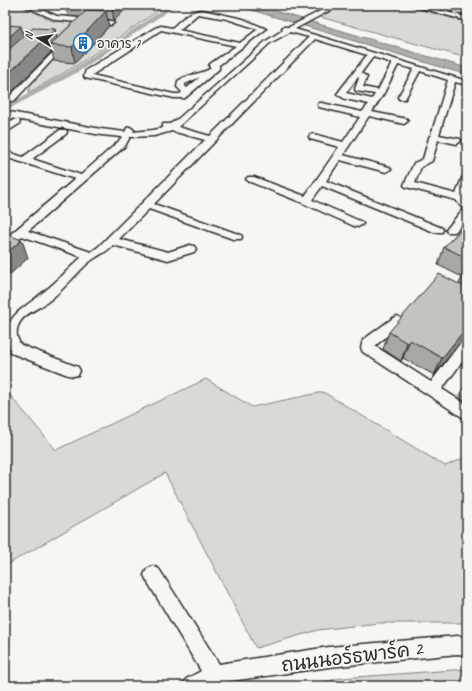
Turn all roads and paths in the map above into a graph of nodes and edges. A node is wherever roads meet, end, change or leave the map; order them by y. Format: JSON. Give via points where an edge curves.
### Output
{"nodes":[{"id":1,"x":25,"y":5,"type":"edge"},
{"id":2,"x":329,"y":5,"type":"edge"},
{"id":3,"x":337,"y":5,"type":"edge"},
{"id":4,"x":414,"y":5,"type":"edge"},
{"id":5,"x":36,"y":7,"type":"edge"},
{"id":6,"x":313,"y":15,"type":"junction"},
{"id":7,"x":467,"y":19,"type":"edge"},
{"id":8,"x":111,"y":23,"type":"dead end"},
{"id":9,"x":288,"y":27,"type":"junction"},
{"id":10,"x":173,"y":31,"type":"junction"},
{"id":11,"x":313,"y":37,"type":"junction"},
{"id":12,"x":67,"y":39,"type":"edge"},
{"id":13,"x":242,"y":45,"type":"junction"},
{"id":14,"x":371,"y":54,"type":"junction"},
{"id":15,"x":396,"y":62,"type":"junction"},
{"id":16,"x":418,"y":69,"type":"junction"},
{"id":17,"x":356,"y":73,"type":"junction"},
{"id":18,"x":204,"y":76,"type":"junction"},
{"id":19,"x":452,"y":79,"type":"junction"},
{"id":20,"x":217,"y":83,"type":"junction"},
{"id":21,"x":467,"y":83,"type":"edge"},
{"id":22,"x":380,"y":93,"type":"junction"},
{"id":23,"x":402,"y":97,"type":"dead end"},
{"id":24,"x":5,"y":99,"type":"edge"},
{"id":25,"x":373,"y":102,"type":"junction"},
{"id":26,"x":322,"y":105,"type":"dead end"},
{"id":27,"x":5,"y":109,"type":"edge"},
{"id":28,"x":5,"y":114,"type":"edge"},
{"id":29,"x":365,"y":114,"type":"junction"},
{"id":30,"x":30,"y":116,"type":"junction"},
{"id":31,"x":404,"y":121,"type":"dead end"},
{"id":32,"x":16,"y":122,"type":"dead end"},
{"id":33,"x":168,"y":126,"type":"junction"},
{"id":34,"x":5,"y":130,"type":"edge"},
{"id":35,"x":63,"y":132,"type":"dead end"},
{"id":36,"x":129,"y":132,"type":"junction"},
{"id":37,"x":313,"y":137,"type":"dead end"},
{"id":38,"x":434,"y":137,"type":"junction"},
{"id":39,"x":210,"y":139,"type":"junction"},
{"id":40,"x":457,"y":141,"type":"dead end"},
{"id":41,"x":344,"y":145,"type":"junction"},
{"id":42,"x":5,"y":154,"type":"edge"},
{"id":43,"x":337,"y":156,"type":"junction"},
{"id":44,"x":24,"y":160,"type":"junction"},
{"id":45,"x":386,"y":169,"type":"dead end"},
{"id":46,"x":82,"y":178,"type":"junction"},
{"id":47,"x":467,"y":178,"type":"edge"},
{"id":48,"x":251,"y":179,"type":"dead end"},
{"id":49,"x":321,"y":182,"type":"junction"},
{"id":50,"x":460,"y":198,"type":"junction"},
{"id":51,"x":302,"y":199,"type":"junction"},
{"id":52,"x":147,"y":205,"type":"junction"},
{"id":53,"x":467,"y":207,"type":"edge"},
{"id":54,"x":467,"y":212,"type":"edge"},
{"id":55,"x":358,"y":224,"type":"dead end"},
{"id":56,"x":438,"y":230,"type":"dead end"},
{"id":57,"x":451,"y":230,"type":"dead end"},
{"id":58,"x":20,"y":232,"type":"junction"},
{"id":59,"x":237,"y":237,"type":"dead end"},
{"id":60,"x":111,"y":241,"type":"junction"},
{"id":61,"x":5,"y":245,"type":"edge"},
{"id":62,"x":190,"y":249,"type":"dead end"},
{"id":63,"x":92,"y":256,"type":"junction"},
{"id":64,"x":397,"y":321,"type":"edge"},
{"id":65,"x":467,"y":345,"type":"edge"},
{"id":66,"x":73,"y":371,"type":"dead end"},
{"id":67,"x":433,"y":390,"type":"junction"},
{"id":68,"x":467,"y":413,"type":"edge"},
{"id":69,"x":153,"y":575,"type":"dead end"},
{"id":70,"x":467,"y":646,"type":"edge"},
{"id":71,"x":214,"y":674,"type":"junction"},
{"id":72,"x":193,"y":686,"type":"edge"}],
"edges":[{"from":1,"to":5,"type":"street"},
{"from":2,"to":6,"type":"street"},
{"from":3,"to":6,"type":"street"},
{"from":4,"to":7,"type":"street"},
{"from":5,"to":8,"type":"street","via":[[56,18]]},
{"from":6,"to":9,"type":"street"},
{"from":9,"to":11,"type":"street"},
{"from":9,"to":20,"type":"street"},
{"from":10,"to":13,"type":"street"},
{"from":10,"to":13,"type":"street","via":[[196,12],[201,11],[263,29]]},
{"from":10,"to":18,"type":"street","via":[[161,28],[154,30],[89,72],[88,76],[174,96],[182,96],[186,92],[181,83],[187,78]]},
{"from":11,"to":14,"type":"street"},
{"from":11,"to":39,"type":"street"},
{"from":12,"to":24,"type":"street","via":[[11,99]]},
{"from":13,"to":18,"type":"street","via":[[213,66],[216,67]]},
{"from":14,"to":15,"type":"street"},
{"from":14,"to":17,"type":"street"},
{"from":15,"to":16,"type":"street"},
{"from":15,"to":22,"type":"street"},
{"from":16,"to":19,"type":"street"},
{"from":16,"to":23,"type":"street"},
{"from":17,"to":22,"type":"street","via":[[363,77],[359,89]]},
{"from":17,"to":25,"type":"street","via":[[341,94]]},
{"from":18,"to":20,"type":"street"},
{"from":19,"to":21,"type":"street"},
{"from":19,"to":38,"type":"street"},
{"from":20,"to":33,"type":"street","via":[[182,120]]},
{"from":22,"to":25,"type":"street"},
{"from":25,"to":29,"type":"street"},
{"from":26,"to":29,"type":"street"},
{"from":27,"to":30,"type":"street"},
{"from":28,"to":30,"type":"street"},
{"from":29,"to":31,"type":"street"},
{"from":29,"to":41,"type":"street"},
{"from":30,"to":36,"type":"street","via":[[101,132]]},
{"from":32,"to":34,"type":"street"},
{"from":33,"to":36,"type":"street","via":[[154,133]]},
{"from":33,"to":39,"type":"street"},
{"from":35,"to":44,"type":"street"},
{"from":36,"to":46,"type":"street","via":[[122,144]]},
{"from":37,"to":41,"type":"street"},
{"from":38,"to":40,"type":"street"},
{"from":38,"to":50,"type":"street","via":[[427,161],[417,165],[409,185]]},
{"from":39,"to":52,"type":"street"},
{"from":41,"to":43,"type":"street"},
{"from":42,"to":44,"type":"street"},
{"from":43,"to":45,"type":"street"},
{"from":43,"to":49,"type":"street"},
{"from":44,"to":46,"type":"street"},
{"from":46,"to":58,"type":"street"},
{"from":47,"to":50,"type":"street"},
{"from":48,"to":51,"type":"street"},
{"from":49,"to":51,"type":"street","via":[[310,197]]},
{"from":49,"to":56,"type":"street"},
{"from":50,"to":53,"type":"street"},
{"from":51,"to":55,"type":"street"},
{"from":52,"to":59,"type":"street"},
{"from":52,"to":60,"type":"street"},
{"from":54,"to":57,"type":"street"},
{"from":58,"to":61,"type":"street"},
{"from":58,"to":63,"type":"street"},
{"from":60,"to":62,"type":"street","via":[[168,256]]},
{"from":60,"to":63,"type":"street"},
{"from":63,"to":66,"type":"street","via":[[46,298],[21,313],[11,328],[10,338],[16,349]]},
{"from":64,"to":67,"type":"street","via":[[368,343],[368,348]]},
{"from":65,"to":67,"type":"street"},
{"from":67,"to":68,"type":"street"},
{"from":69,"to":71,"type":"street"},
{"from":70,"to":71,"type":"street","name":"ถนนนอร์ธพาร์ค 2","via":[[329,657]]},
{"from":71,"to":72,"type":"street","name":"ถนนนอร์ธพาร์ค 2"}]}
